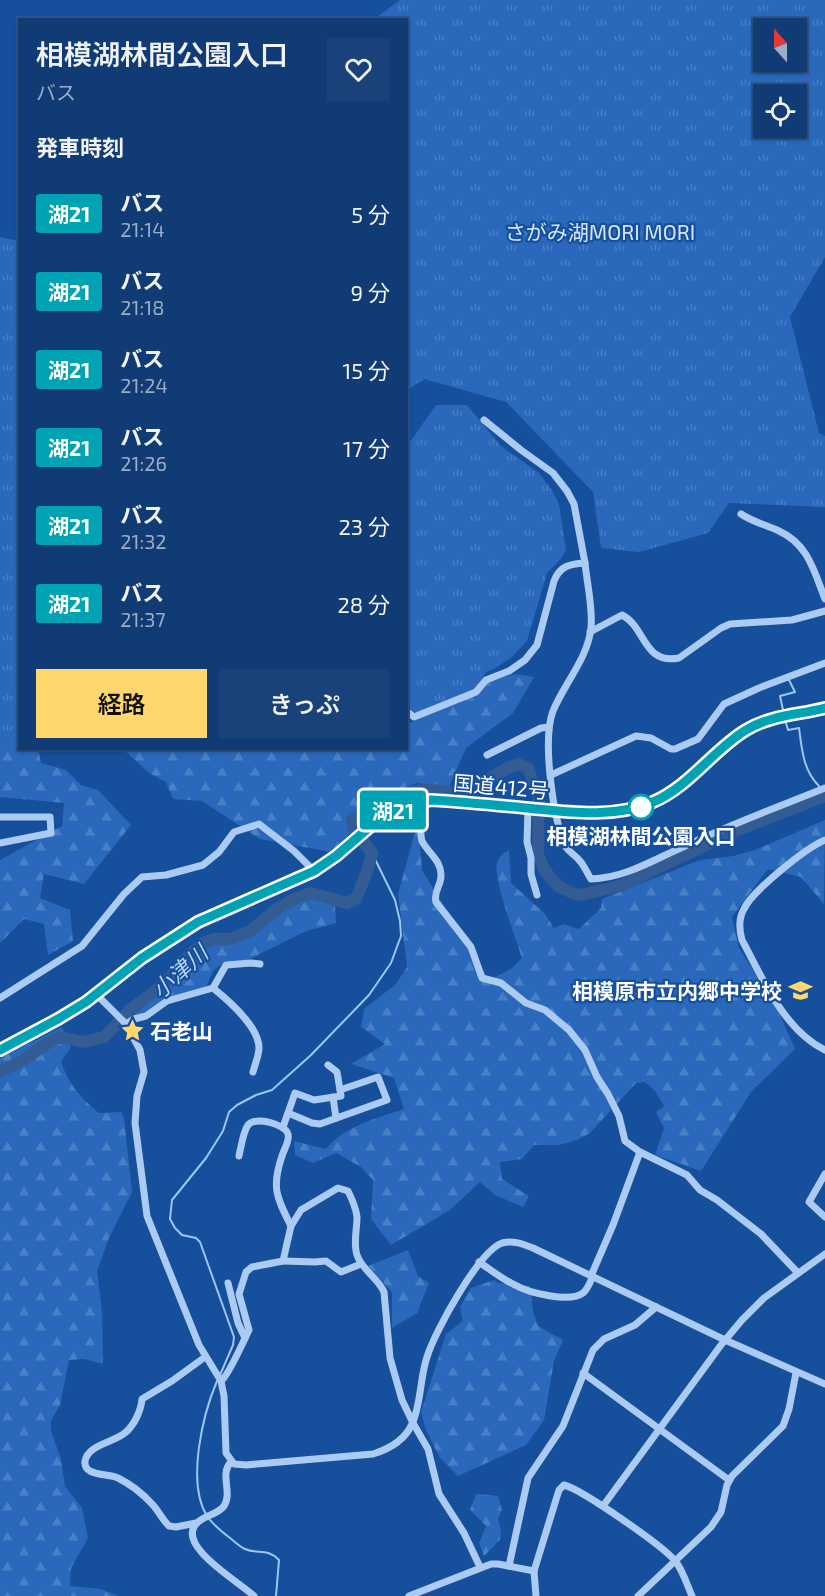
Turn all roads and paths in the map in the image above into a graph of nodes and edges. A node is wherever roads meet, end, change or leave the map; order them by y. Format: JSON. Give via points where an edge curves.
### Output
{"nodes":[{"id":1,"x":484,"y":420,"type":"dead end"},
{"id":2,"x":741,"y":514,"type":"dead end"},
{"id":3,"x":585,"y":564,"type":"junction"},
{"id":4,"x":825,"y":599,"type":"edge"},
{"id":5,"x":825,"y":612,"type":"edge"},
{"id":6,"x":590,"y":632,"type":"junction"},
{"id":7,"x":825,"y":663,"type":"edge"},
{"id":8,"x":825,"y":708,"type":"edge"},
{"id":9,"x":408,"y":712,"type":"edge"},
{"id":10,"x":549,"y":727,"type":"junction"},
{"id":11,"x":486,"y":755,"type":"dead end"},
{"id":12,"x":550,"y":775,"type":"junction"},
{"id":13,"x":825,"y":788,"type":"edge"},
{"id":14,"x":530,"y":809,"type":"junction"},
{"id":15,"x":556,"y":811,"type":"junction"},
{"id":16,"x":386,"y":813,"type":"junction"},
{"id":17,"x":0,"y":817,"type":"edge"},
{"id":18,"x":825,"y":840,"type":"edge"},
{"id":19,"x":0,"y":843,"type":"edge"},
{"id":20,"x":314,"y":871,"type":"junction"},
{"id":21,"x":537,"y":895,"type":"dead end"},
{"id":22,"x":260,"y":964,"type":"dead end"},
{"id":23,"x":213,"y":988,"type":"junction"},
{"id":24,"x":97,"y":995,"type":"junction"},
{"id":25,"x":0,"y":998,"type":"edge"},
{"id":26,"x":125,"y":1023,"type":"junction"},
{"id":27,"x":0,"y":1050,"type":"edge"},
{"id":28,"x":825,"y":1050,"type":"edge"},
{"id":29,"x":328,"y":1065,"type":"dead end"},
{"id":30,"x":254,"y":1072,"type":"dead end"},
{"id":31,"x":340,"y":1090,"type":"junction"},
{"id":32,"x":333,"y":1097,"type":"junction"},
{"id":33,"x":288,"y":1113,"type":"junction"},
{"id":34,"x":336,"y":1118,"type":"junction"},
{"id":35,"x":283,"y":1127,"type":"junction"},
{"id":36,"x":640,"y":1152,"type":"junction"},
{"id":37,"x":239,"y":1156,"type":"dead end"},
{"id":38,"x":825,"y":1173,"type":"edge"},
{"id":39,"x":825,"y":1217,"type":"edge"},
{"id":40,"x":291,"y":1226,"type":"junction"},
{"id":41,"x":825,"y":1254,"type":"edge"},
{"id":42,"x":283,"y":1260,"type":"junction"},
{"id":43,"x":479,"y":1263,"type":"junction"},
{"id":44,"x":361,"y":1264,"type":"junction"},
{"id":45,"x":798,"y":1274,"type":"junction"},
{"id":46,"x":592,"y":1276,"type":"junction"},
{"id":47,"x":228,"y":1283,"type":"dead end"},
{"id":48,"x":656,"y":1307,"type":"junction"},
{"id":49,"x":245,"y":1338,"type":"junction"},
{"id":50,"x":725,"y":1340,"type":"junction"},
{"id":51,"x":205,"y":1357,"type":"junction"},
{"id":52,"x":584,"y":1373,"type":"junction"},
{"id":53,"x":796,"y":1373,"type":"junction"},
{"id":54,"x":221,"y":1381,"type":"junction"},
{"id":55,"x":825,"y":1384,"type":"edge"},
{"id":56,"x":412,"y":1423,"type":"junction"},
{"id":57,"x":659,"y":1430,"type":"junction"},
{"id":58,"x":231,"y":1462,"type":"junction"},
{"id":59,"x":729,"y":1480,"type":"junction"},
{"id":60,"x":603,"y":1506,"type":"junction"},
{"id":61,"x":196,"y":1523,"type":"junction"},
{"id":62,"x":675,"y":1561,"type":"junction"},
{"id":63,"x":509,"y":1566,"type":"junction"},
{"id":64,"x":480,"y":1567,"type":"junction"},
{"id":65,"x":534,"y":1571,"type":"junction"},
{"id":66,"x":254,"y":1596,"type":"edge"},
{"id":67,"x":409,"y":1596,"type":"edge"},
{"id":68,"x":536,"y":1596,"type":"edge"},
{"id":69,"x":638,"y":1596,"type":"edge"},
{"id":70,"x":692,"y":1596,"type":"edge"}],
"edges":[{"from":1,"to":3,"type":"street","via":[[554,473],[567,491],[574,504]]},
{"from":2,"to":4,"type":"street","via":[[783,533],[804,549]]},
{"from":3,"to":6,"type":"street"},
{"from":3,"to":9,"type":"street","via":[[564,567],[558,572],[537,645],[525,660],[486,680],[476,692],[414,717]]},
{"from":5,"to":6,"type":"street","via":[[792,620],[730,624],[671,660],[657,656],[630,619],[622,615]]},
{"from":6,"to":10,"type":"street"},
{"from":7,"to":12,"type":"street","via":[[724,705],[698,739],[671,749],[651,738],[636,736]]},
{"from":8,"to":15,"type":"highway","name":"国道412号","via":[[776,718],[745,730],[674,790],[655,801],[616,812]]},
{"from":10,"to":11,"type":"street"},
{"from":10,"to":12,"type":"street"},
{"from":12,"to":15,"type":"street"},
{"from":13,"to":15,"type":"street","via":[[682,847],[639,869],[602,879],[591,879],[568,849]]},
{"from":14,"to":15,"type":"highway","name":"国道412号"},
{"from":14,"to":16,"type":"highway","name":"国道412号","via":[[431,800]]},
{"from":14,"to":21,"type":"street","via":[[527,842]]},
{"from":16,"to":20,"type":"highway","name":"国道412号"},
{"from":16,"to":36,"type":"street","via":[[421,816],[422,839],[441,871],[434,893],[436,902],[471,947],[482,978],[501,983],[569,1030],[585,1050],[608,1094],[625,1141]]},
{"from":17,"to":19,"type":"street","via":[[50,817],[51,833]]},
{"from":18,"to":28,"type":"street","via":[[753,896],[742,911],[739,927],[742,940],[784,1015],[803,1036]]},
{"from":20,"to":24,"type":"highway","name":"国道412号","via":[[198,922],[142,958]]},
{"from":20,"to":25,"type":"street","via":[[259,824],[241,829],[203,865],[142,878],[82,946]]},
{"from":22,"to":23,"type":"street","via":[[226,965]]},
{"from":23,"to":26,"type":"street","via":[[167,1001],[146,1016]]},
{"from":23,"to":30,"type":"street","via":[[236,1007],[255,1037],[259,1050]]},
{"from":24,"to":26,"type":"street"},
{"from":24,"to":27,"type":"highway","name":"国道412号"},
{"from":26,"to":51,"type":"street","via":[[143,1062],[135,1123],[147,1216]]},
{"from":29,"to":31,"type":"street","via":[[337,1072]]},
{"from":31,"to":32,"type":"street","via":[[341,1096]]},
{"from":31,"to":34,"type":"street","via":[[378,1077],[387,1100]]},
{"from":32,"to":33,"type":"street","via":[[314,1100],[296,1093]]},
{"from":32,"to":34,"type":"street"},
{"from":33,"to":34,"type":"street","via":[[320,1124]]},
{"from":33,"to":35,"type":"street"},
{"from":35,"to":37,"type":"street","via":[[258,1120],[250,1122]]},
{"from":35,"to":40,"type":"street","via":[[288,1139],[276,1190]]},
{"from":36,"to":45,"type":"street","via":[[687,1176],[761,1234]]},
{"from":36,"to":46,"type":"street"},
{"from":38,"to":39,"type":"street","via":[[809,1202]]},
{"from":40,"to":42,"type":"street"},
{"from":40,"to":44,"type":"street","via":[[303,1209],[338,1188],[345,1188],[356,1212],[355,1247]]},
{"from":41,"to":45,"type":"street"},
{"from":42,"to":44,"type":"street","via":[[326,1261],[341,1272]]},
{"from":42,"to":49,"type":"street","via":[[246,1272],[239,1291],[249,1328]]},
{"from":43,"to":46,"type":"street","via":[[494,1247],[516,1242]]},
{"from":43,"to":46,"type":"street","via":[[515,1286],[554,1296],[582,1294]]},
{"from":43,"to":56,"type":"street","via":[[428,1354]]},
{"from":44,"to":56,"type":"street","via":[[384,1292],[391,1364]]},
{"from":45,"to":50,"type":"street","via":[[764,1298]]},
{"from":46,"to":48,"type":"street"},
{"from":47,"to":49,"type":"street"},
{"from":48,"to":50,"type":"street"},
{"from":48,"to":52,"type":"street","via":[[635,1325],[598,1344]]},
{"from":49,"to":54,"type":"street"},
{"from":50,"to":53,"type":"street"},
{"from":50,"to":57,"type":"street"},
{"from":51,"to":54,"type":"street"},
{"from":51,"to":61,"type":"street","via":[[142,1399],[140,1411],[128,1430],[93,1450],[85,1462],[91,1472],[117,1477],[136,1491],[169,1526]]},
{"from":52,"to":57,"type":"street"},
{"from":52,"to":63,"type":"street","via":[[563,1426],[525,1484]]},
{"from":53,"to":55,"type":"street"},
{"from":53,"to":59,"type":"street","via":[[783,1426]]},
{"from":54,"to":58,"type":"street","via":[[225,1450]]},
{"from":56,"to":58,"type":"street","via":[[399,1440],[373,1454],[246,1465]]},
{"from":56,"to":64,"type":"street","via":[[428,1449],[439,1494]]},
{"from":57,"to":59,"type":"street"},
{"from":57,"to":60,"type":"street"},
{"from":58,"to":61,"type":"street","via":[[226,1472],[225,1504]]},
{"from":59,"to":62,"type":"street","via":[[717,1520]]},
{"from":60,"to":62,"type":"street"},
{"from":60,"to":65,"type":"street","via":[[571,1487],[561,1486]]},
{"from":61,"to":66,"type":"street","via":[[192,1533],[198,1550]]},
{"from":62,"to":69,"type":"street"},
{"from":62,"to":70,"type":"street"},
{"from":63,"to":64,"type":"street"},
{"from":63,"to":65,"type":"street"},
{"from":64,"to":67,"type":"street"},
{"from":65,"to":68,"type":"street"}]}
